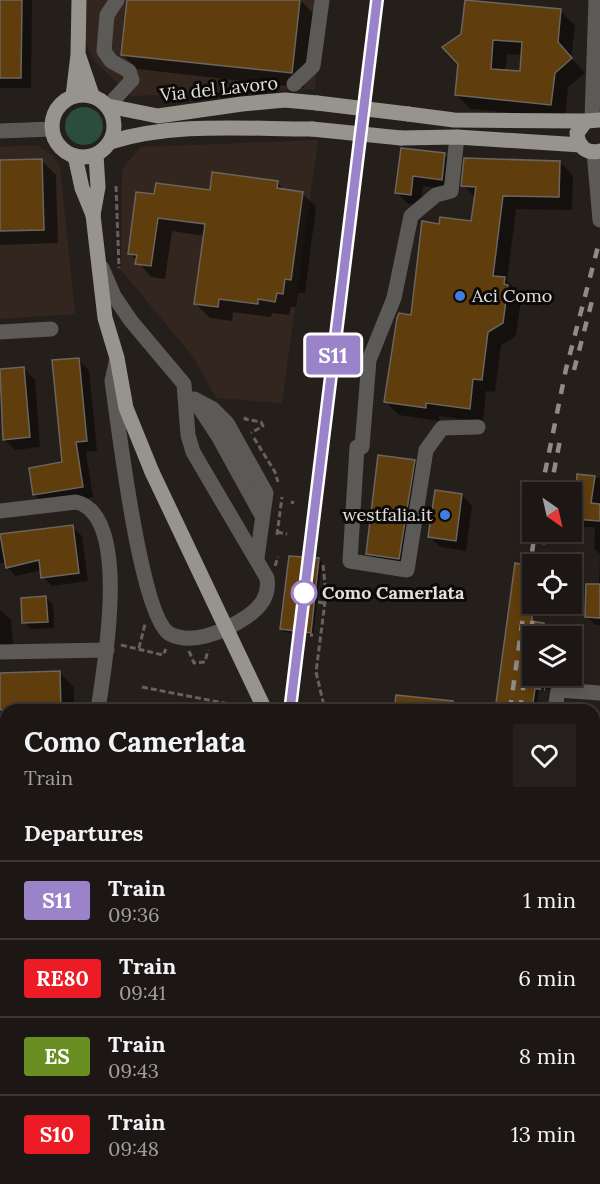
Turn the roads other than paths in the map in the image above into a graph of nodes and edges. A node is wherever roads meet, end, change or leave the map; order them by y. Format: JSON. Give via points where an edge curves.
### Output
{"nodes":[{"id":1,"x":79,"y":0,"type":"edge"},
{"id":2,"x":117,"y":0,"type":"edge"},
{"id":3,"x":322,"y":0,"type":"edge"},
{"id":4,"x":596,"y":0,"type":"edge"},
{"id":5,"x":78,"y":55,"type":"junction"},
{"id":6,"x":294,"y":84,"type":"dead end"},
{"id":7,"x":92,"y":95,"type":"junction"},
{"id":8,"x":73,"y":96,"type":"junction"},
{"id":9,"x":108,"y":106,"type":"junction"},
{"id":10,"x":593,"y":120,"type":"edge"},
{"id":11,"x":52,"y":129,"type":"junction"},
{"id":12,"x":0,"y":131,"type":"edge"},
{"id":13,"x":457,"y":137,"type":"junction"},
{"id":14,"x":110,"y":142,"type":"junction"},
{"id":15,"x":591,"y":150,"type":"edge"},
{"id":16,"x":96,"y":155,"type":"junction"},
{"id":17,"x":75,"y":156,"type":"junction"},
{"id":18,"x":93,"y":214,"type":"junction"},
{"id":19,"x":600,"y":220,"type":"edge"},
{"id":20,"x":99,"y":263,"type":"junction"},
{"id":21,"x":51,"y":329,"type":"dead end"},
{"id":22,"x":0,"y":332,"type":"edge"},
{"id":23,"x":117,"y":358,"type":"junction"},
{"id":24,"x":184,"y":384,"type":"junction"},
{"id":25,"x":478,"y":427,"type":"dead end"},
{"id":26,"x":0,"y":511,"type":"edge"},
{"id":27,"x":257,"y":558,"type":"junction"},
{"id":28,"x":112,"y":647,"type":"junction"},
{"id":29,"x":0,"y":652,"type":"edge"},
{"id":30,"x":600,"y":693,"type":"edge"},
{"id":31,"x":99,"y":704,"type":"edge"},
{"id":32,"x":262,"y":704,"type":"edge"},
{"id":33,"x":556,"y":704,"type":"edge"}],
"edges":[{"from":1,"to":5,"type":"main road"},
{"from":2,"to":9,"type":"street","via":[[107,15],[104,51],[111,61],[129,71],[132,80]]},
{"from":3,"to":6,"type":"street","via":[[313,66]]},
{"from":4,"to":10,"type":"street"},
{"from":5,"to":7,"type":"main road"},
{"from":5,"to":8,"type":"main road"},
{"from":7,"to":8,"type":"main road"},
{"from":7,"to":9,"type":"main road"},
{"from":8,"to":11,"type":"main road","via":[[57,109]]},
{"from":9,"to":10,"type":"main road","name":"Via del Lavoro","bridge":true,"via":[[158,116],[285,100],[454,120]]},
{"from":9,"to":14,"type":"main road","via":[[115,124]]},
{"from":10,"to":15,"type":"main road","via":[[577,133]]},
{"from":11,"to":12,"type":"street"},
{"from":11,"to":17,"type":"main road","via":[[59,146]]},
{"from":13,"to":14,"type":"main road","name":"Via del Lavoro","bridge":true,"via":[[401,138],[312,129],[170,129]]},
{"from":13,"to":15,"type":"main road","name":"Via del Lavoro"},
{"from":13,"to":25,"type":"street","via":[[451,191],[436,195],[411,216],[394,298],[369,360],[363,447],[357,447],[350,561],[407,570],[426,450],[442,428]]},
{"from":14,"to":16,"type":"main road"},
{"from":15,"to":19,"type":"street"},
{"from":16,"to":17,"type":"main road"},
{"from":16,"to":18,"type":"main road","via":[[98,187]]},
{"from":17,"to":18,"type":"main road"},
{"from":18,"to":20,"type":"main road"},
{"from":20,"to":23,"type":"main road","via":[[105,318]]},
{"from":20,"to":24,"type":"street","via":[[114,296]]},
{"from":21,"to":22,"type":"street"},
{"from":23,"to":27,"type":"street","via":[[112,381],[134,531],[165,630],[179,637],[194,638],[224,630],[252,614],[268,588]]},
{"from":23,"to":32,"type":"main road","bridge":true,"via":[[126,408],[152,472]]},
{"from":24,"to":27,"type":"street","via":[[193,452]]},
{"from":24,"to":27,"type":"street","via":[[261,514]]},
{"from":26,"to":28,"type":"street","via":[[76,502],[97,514],[105,538],[112,599]]},
{"from":28,"to":29,"type":"street"},
{"from":28,"to":31,"type":"street"},
{"from":30,"to":33,"type":"street","via":[[558,690]]}]}
